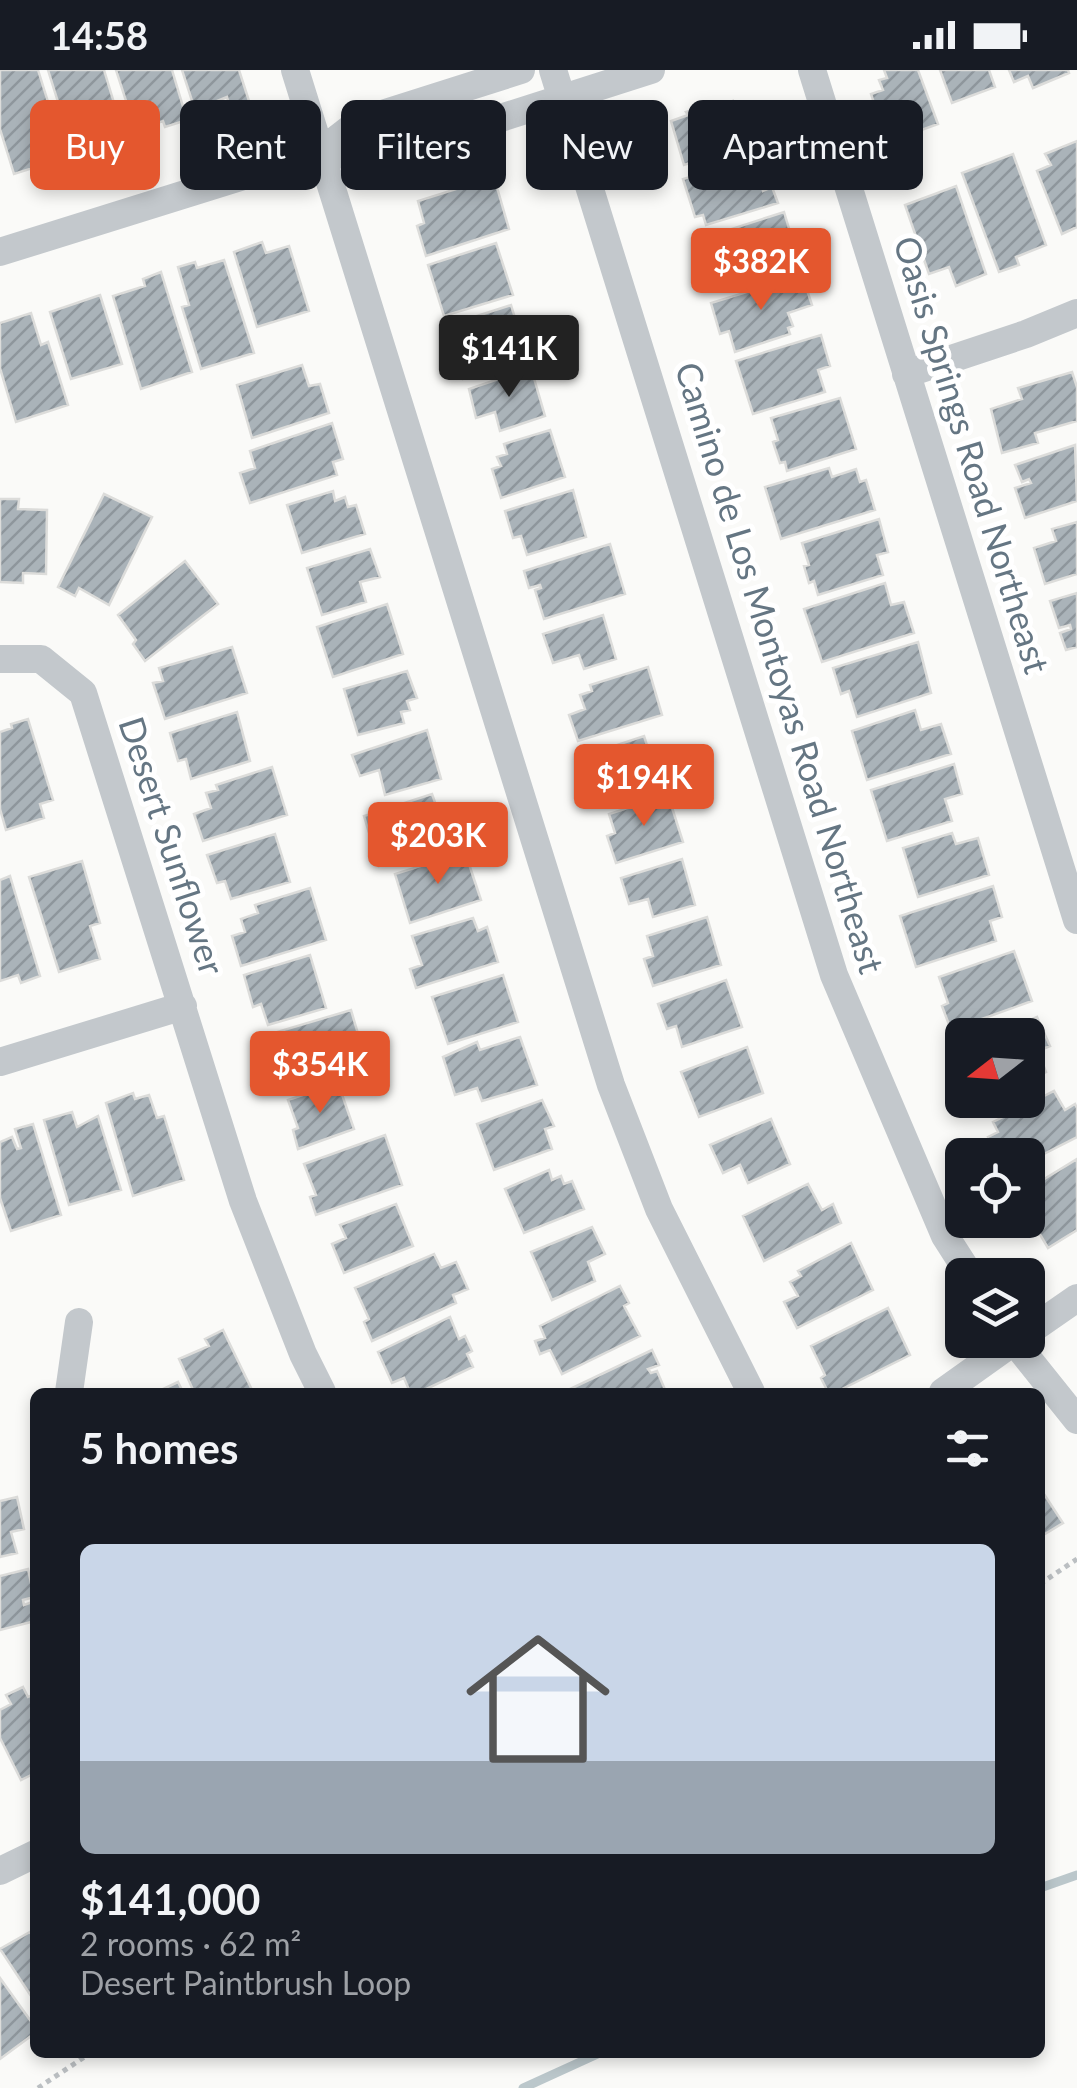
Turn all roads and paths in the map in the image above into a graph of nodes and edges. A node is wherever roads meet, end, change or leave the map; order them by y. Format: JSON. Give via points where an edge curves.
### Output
{"nodes":[{"id":1,"x":295,"y":70,"type":"edge"},
{"id":2,"x":522,"y":70,"type":"edge"},
{"id":3,"x":651,"y":70,"type":"edge"},
{"id":4,"x":812,"y":70,"type":"edge"},
{"id":5,"x":557,"y":83,"type":"edge"},
{"id":6,"x":304,"y":100,"type":"edge"},
{"id":7,"x":321,"y":151,"type":"edge"},
{"id":8,"x":321,"y":152,"type":"edge"},
{"id":9,"x":321,"y":155,"type":"edge"},
{"id":10,"x":198,"y":190,"type":"edge"},
{"id":11,"x":0,"y":252,"type":"edge"},
{"id":12,"x":1077,"y":312,"type":"edge"},
{"id":13,"x":906,"y":374,"type":"junction"},
{"id":14,"x":0,"y":660,"type":"edge"},
{"id":15,"x":1077,"y":920,"type":"edge"},
{"id":16,"x":182,"y":1006,"type":"junction"},
{"id":17,"x":0,"y":1062,"type":"edge"},
{"id":18,"x":959,"y":1258,"type":"edge"},
{"id":19,"x":1077,"y":1298,"type":"edge"},
{"id":20,"x":1045,"y":1320,"type":"edge"},
{"id":21,"x":79,"y":1322,"type":"dead end"},
{"id":22,"x":990,"y":1358,"type":"edge"},
{"id":23,"x":1032,"y":1358,"type":"edge"},
{"id":24,"x":70,"y":1388,"type":"edge"},
{"id":25,"x":320,"y":1388,"type":"edge"},
{"id":26,"x":749,"y":1388,"type":"edge"},
{"id":27,"x":948,"y":1388,"type":"edge"},
{"id":28,"x":1077,"y":1420,"type":"edge"},
{"id":29,"x":1077,"y":1560,"type":"edge"},
{"id":30,"x":1045,"y":1581,"type":"edge"},
{"id":31,"x":30,"y":1856,"type":"edge"},
{"id":32,"x":0,"y":1871,"type":"edge"},
{"id":33,"x":83,"y":2058,"type":"edge"},
{"id":34,"x":38,"y":2088,"type":"edge"}],
"edges":[{"from":1,"to":6,"type":"street"},
{"from":2,"to":7,"type":"street","via":[[360,120]]},
{"from":3,"to":5,"type":"street"},
{"from":4,"to":13,"type":"street","name":"Oasis Springs Road Northeast"},
{"from":5,"to":8,"type":"street","via":[[375,158]]},
{"from":5,"to":18,"type":"street","name":"Camino de Los Montoyas Road Northeast","via":[[834,975]]},
{"from":9,"to":26,"type":"street","via":[[611,1085],[660,1209]]},
{"from":10,"to":11,"type":"street"},
{"from":12,"to":13,"type":"street"},
{"from":13,"to":15,"type":"street","name":"Oasis Springs Road Northeast"},
{"from":14,"to":16,"type":"street","name":"Desert Sunflower","via":[[41,659],[83,693]]},
{"from":16,"to":17,"type":"street"},
{"from":16,"to":25,"type":"street","name":"Desert Sunflower","via":[[244,1202]]},
{"from":19,"to":20,"type":"street"},
{"from":21,"to":24,"type":"street"},
{"from":22,"to":27,"type":"street"},
{"from":23,"to":28,"type":"street"},
{"from":29,"to":30,"type":"path"},
{"from":31,"to":32,"type":"street"},
{"from":33,"to":34,"type":"path"}]}
